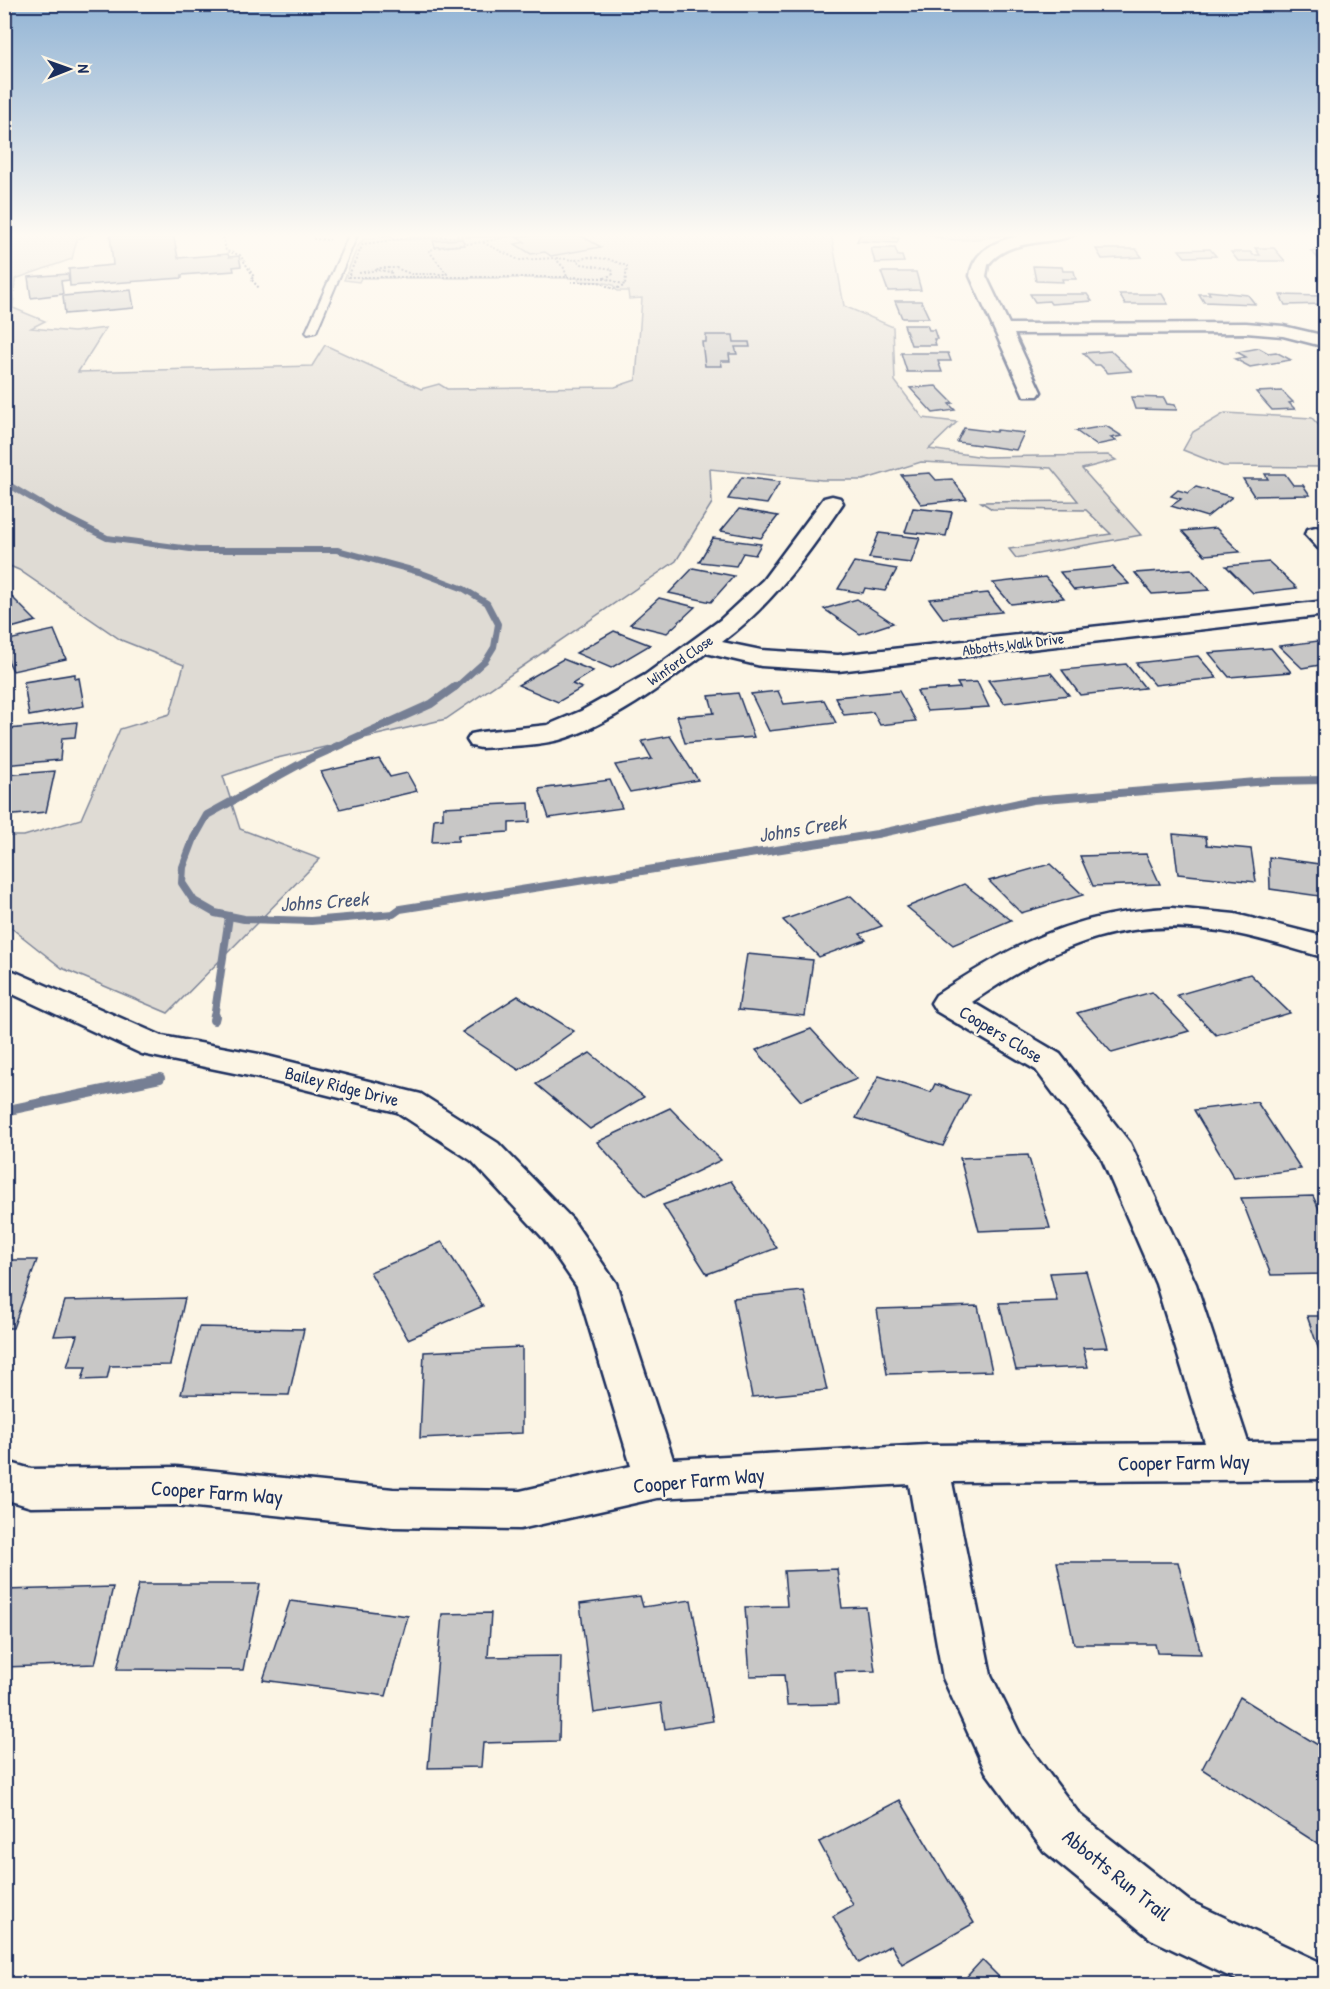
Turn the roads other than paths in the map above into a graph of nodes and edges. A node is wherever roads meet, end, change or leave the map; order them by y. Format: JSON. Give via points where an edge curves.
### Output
{"nodes":[{"id":1,"x":314,"y":326,"type":"edge"},
{"id":2,"x":1001,"y":326,"type":"edge"},
{"id":3,"x":1002,"y":329,"type":"junction"},
{"id":4,"x":311,"y":332,"type":"dead end"},
{"id":5,"x":1326,"y":342,"type":"edge"},
{"id":6,"x":1030,"y":392,"type":"dead end"},
{"id":7,"x":832,"y":503,"type":"dead end"},
{"id":8,"x":1326,"y":608,"type":"edge"},
{"id":9,"x":702,"y":645,"type":"junction"},
{"id":10,"x":481,"y":740,"type":"dead end"},
{"id":11,"x":1326,"y":948,"type":"edge"},
{"id":12,"x":4,"y":977,"type":"edge"},
{"id":13,"x":1326,"y":1460,"type":"edge"},
{"id":14,"x":1232,"y":1461,"type":"junction"},
{"id":15,"x":927,"y":1464,"type":"junction"},
{"id":16,"x":657,"y":1479,"type":"junction"},
{"id":17,"x":4,"y":1480,"type":"edge"},
{"id":18,"x":1304,"y":1984,"type":"edge"}],
"edges":[{"from":1,"to":4,"type":"lane"},
{"from":2,"to":3,"type":"street"},
{"from":3,"to":5,"type":"street","via":[[1263,329]]},
{"from":3,"to":6,"type":"street"},
{"from":7,"to":9,"type":"street","name":"Winford Close","via":[[771,585]]},
{"from":8,"to":9,"type":"street","name":"Abbotts Walk Drive","via":[[838,663],[761,658]]},
{"from":9,"to":10,"type":"street","name":"Winford Close","via":[[654,680],[554,733]]},
{"from":11,"to":14,"type":"street","name":"Coopers Close","via":[[1235,924],[1192,918],[1140,918],[1082,930],[1040,948],[987,976],[948,1003],[1048,1062],[1117,1152],[1176,1284]]},
{"from":12,"to":16,"type":"street","name":"Bailey Ridge Drive","via":[[154,1046],[259,1065],[408,1103],[485,1152],[558,1229],[596,1283]]},
{"from":13,"to":14,"type":"street","name":"Cooper Farm Way"},
{"from":14,"to":15,"type":"street","name":"Cooper Farm Way"},
{"from":15,"to":16,"type":"street","name":"Cooper Farm Way"},
{"from":15,"to":18,"type":"street","name":"Abbotts Run Trail","via":[[967,1678],[1004,1755],[1062,1833],[1170,1920]]},
{"from":16,"to":17,"type":"street","name":"Cooper Farm Way","via":[[520,1509],[393,1508],[176,1486],[31,1488]]}]}
